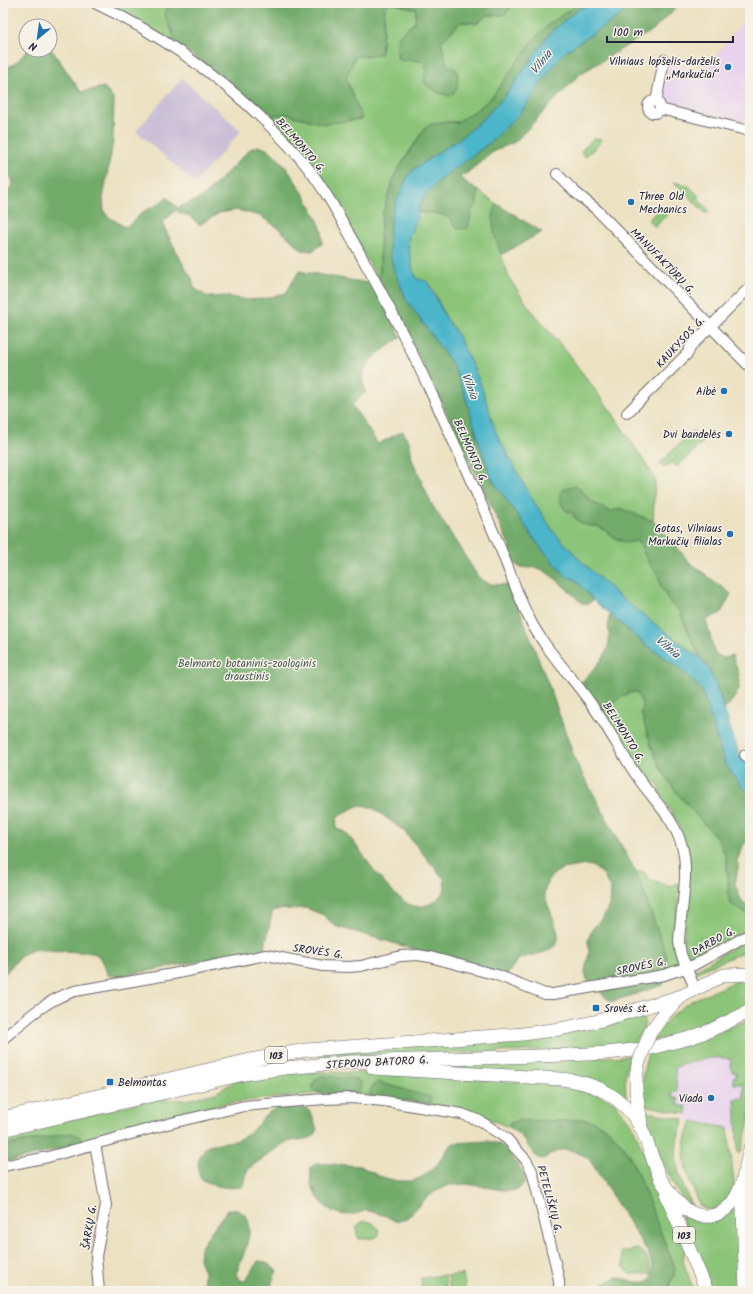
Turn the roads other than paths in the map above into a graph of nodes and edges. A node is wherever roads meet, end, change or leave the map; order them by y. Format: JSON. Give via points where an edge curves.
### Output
{"nodes":[{"id":1,"x":95,"y":3,"type":"edge"},
{"id":2,"x":664,"y":60,"type":"dead end"},
{"id":3,"x":750,"y":131,"type":"edge"},
{"id":4,"x":557,"y":174,"type":"dead end"},
{"id":5,"x":750,"y":287,"type":"edge"},
{"id":6,"x":710,"y":327,"type":"junction"},
{"id":7,"x":750,"y":367,"type":"edge"},
{"id":8,"x":627,"y":413,"type":"dead end"},
{"id":9,"x":750,"y":934,"type":"edge"},
{"id":10,"x":750,"y":964,"type":"edge"},
{"id":11,"x":686,"y":968,"type":"junction"},
{"id":12,"x":750,"y":974,"type":"edge"},
{"id":13,"x":724,"y":975,"type":"junction"},
{"id":14,"x":695,"y":989,"type":"junction"},
{"id":15,"x":682,"y":996,"type":"junction"},
{"id":16,"x":750,"y":1011,"type":"edge"},
{"id":17,"x":3,"y":1039,"type":"edge"},
{"id":18,"x":312,"y":1065,"type":"junction"},
{"id":19,"x":3,"y":1118,"type":"edge"},
{"id":20,"x":641,"y":1125,"type":"junction"},
{"id":21,"x":3,"y":1130,"type":"edge"},
{"id":22,"x":95,"y":1144,"type":"junction"},
{"id":23,"x":750,"y":1149,"type":"edge"},
{"id":24,"x":3,"y":1166,"type":"edge"},
{"id":25,"x":660,"y":1179,"type":"junction"},
{"id":26,"x":742,"y":1183,"type":"junction"},
{"id":27,"x":99,"y":1291,"type":"edge"},
{"id":28,"x":559,"y":1291,"type":"edge"},
{"id":29,"x":707,"y":1291,"type":"edge"},
{"id":30,"x":746,"y":1291,"type":"edge"}],
"edges":[{"from":1,"to":11,"type":"street","name":"BELMONTO G.","via":[[191,58],[226,85],[275,131],[319,183],[394,316],[438,407],[530,620],[593,706],[640,781],[671,820],[679,836],[685,866],[679,942]]},
{"from":2,"to":3,"type":"street","via":[[658,106]]},
{"from":4,"to":6,"type":"street","name":"MANUFAKTŪRŲ G.","via":[[597,210]]},
{"from":5,"to":6,"type":"street","name":"KAUKYSOS G."},
{"from":6,"to":7,"type":"street","name":"MANUFAKTŪRŲ G."},
{"from":6,"to":8,"type":"street","name":"KAUKYSOS G.","via":[[691,346],[688,353]]},
{"from":9,"to":11,"type":"street","name":"DARBO G."},
{"from":10,"to":13,"type":"main road"},
{"from":11,"to":14,"type":"street","name":"BELMONTO G."},
{"from":11,"to":17,"type":"street","name":"SROVĖS G.","via":[[661,976],[545,994],[497,975],[418,955],[348,967],[322,966],[266,955],[63,994],[40,1008]]},
{"from":12,"to":13,"type":"main road","number":"103"},
{"from":13,"to":14,"type":"main road","number":"103"},
{"from":14,"to":15,"type":"main road","number":"103"},
{"from":15,"to":19,"type":"main road","name":"STEPONO BATORO G.","number":"103","via":[[598,1021],[560,1029],[306,1050],[250,1060]]},
{"from":15,"to":20,"type":"main road","bridge":true,"via":[[662,1016],[650,1033],[638,1064],[636,1090]]},
{"from":16,"to":18,"type":"main road","name":"STEPONO BATORO G.","via":[[690,1038],[607,1053]]},
{"from":18,"to":20,"type":"main road","number":"103","via":[[576,1081],[611,1094]]},
{"from":18,"to":21,"type":"main road","name":"STEPONO BATORO G.","number":"103","via":[[244,1074]]},
{"from":20,"to":25,"type":"main road","number":"103"},
{"from":22,"to":24,"type":"street"},
{"from":22,"to":27,"type":"street","name":"ŠARKŲ G.","via":[[106,1205],[96,1256]]},
{"from":22,"to":28,"type":"street","name":"PETELIŠKIŲ G.","via":[[171,1122],[244,1106],[324,1099],[384,1101],[462,1114],[480,1120],[506,1138],[526,1160],[532,1171],[556,1262]]},
{"from":23,"to":26,"type":"main road","number":"103"},
{"from":25,"to":26,"type":"main road","number":"103","via":[[677,1203],[702,1216],[715,1215],[726,1208],[737,1196]]},
{"from":25,"to":29,"type":"main road","number":"103"},
{"from":26,"to":30,"type":"main road","number":"103"}]}
